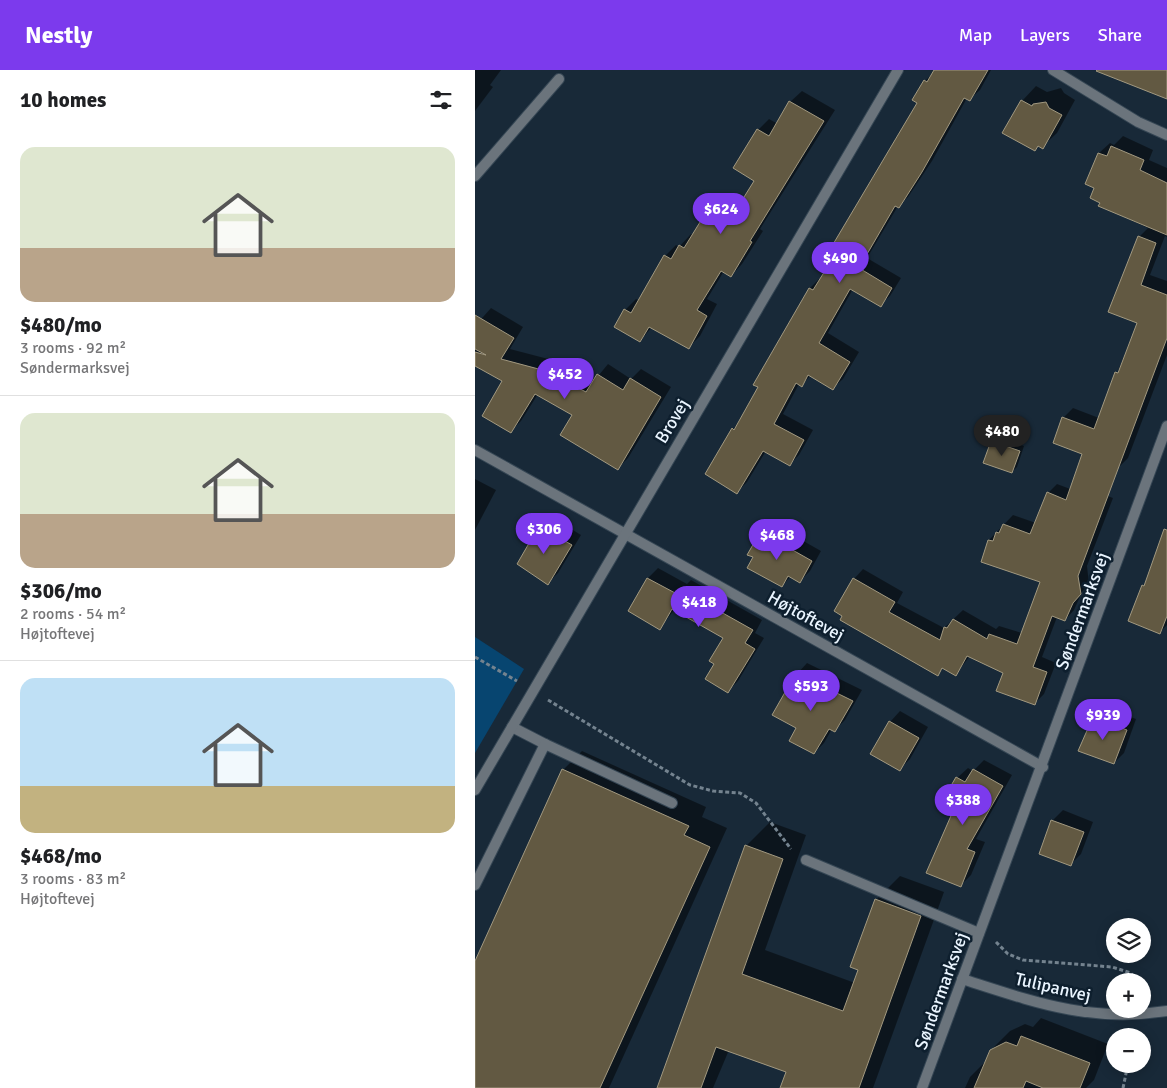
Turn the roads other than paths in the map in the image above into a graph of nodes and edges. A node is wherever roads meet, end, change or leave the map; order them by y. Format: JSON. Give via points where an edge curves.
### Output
{"nodes":[{"id":1,"x":898,"y":70,"type":"edge"},
{"id":2,"x":1053,"y":70,"type":"edge"},
{"id":3,"x":559,"y":79,"type":"dead end"},
{"id":4,"x":1167,"y":135,"type":"edge"},
{"id":5,"x":475,"y":176,"type":"edge"},
{"id":6,"x":1167,"y":426,"type":"edge"},
{"id":7,"x":475,"y":450,"type":"edge"},
{"id":8,"x":624,"y":534,"type":"junction"},
{"id":9,"x":512,"y":727,"type":"junction"},
{"id":10,"x":545,"y":744,"type":"junction"},
{"id":11,"x":1043,"y":767,"type":"junction"},
{"id":12,"x":475,"y":790,"type":"edge"},
{"id":13,"x":671,"y":803,"type":"dead end"},
{"id":14,"x":806,"y":860,"type":"road end"},
{"id":15,"x":475,"y":885,"type":"edge"},
{"id":16,"x":979,"y":933,"type":"junction"},
{"id":17,"x":962,"y":979,"type":"junction"},
{"id":18,"x":1167,"y":1011,"type":"edge"},
{"id":19,"x":922,"y":1088,"type":"edge"}],
"edges":[{"from":1,"to":8,"type":"street","name":"Brovej"},
{"from":2,"to":4,"type":"street","via":[[1138,122]]},
{"from":3,"to":5,"type":"street"},
{"from":6,"to":11,"type":"street","name":"Søndermarksvej"},
{"from":7,"to":8,"type":"street","name":"Højtoftevej"},
{"from":8,"to":9,"type":"street","name":"Brovej"},
{"from":8,"to":11,"type":"street","name":"Højtoftevej"},
{"from":9,"to":10,"type":"street"},
{"from":9,"to":12,"type":"street","name":"Brovej"},
{"from":10,"to":13,"type":"street"},
{"from":10,"to":15,"type":"street"},
{"from":11,"to":16,"type":"street","name":"Søndermarksvej"},
{"from":14,"to":16,"type":"street"},
{"from":16,"to":17,"type":"street","name":"Søndermarksvej"},
{"from":17,"to":18,"type":"street","name":"Tulipanvej","via":[[1044,1005],[1110,1016]]},
{"from":17,"to":19,"type":"street","name":"Søndermarksvej"}]}
